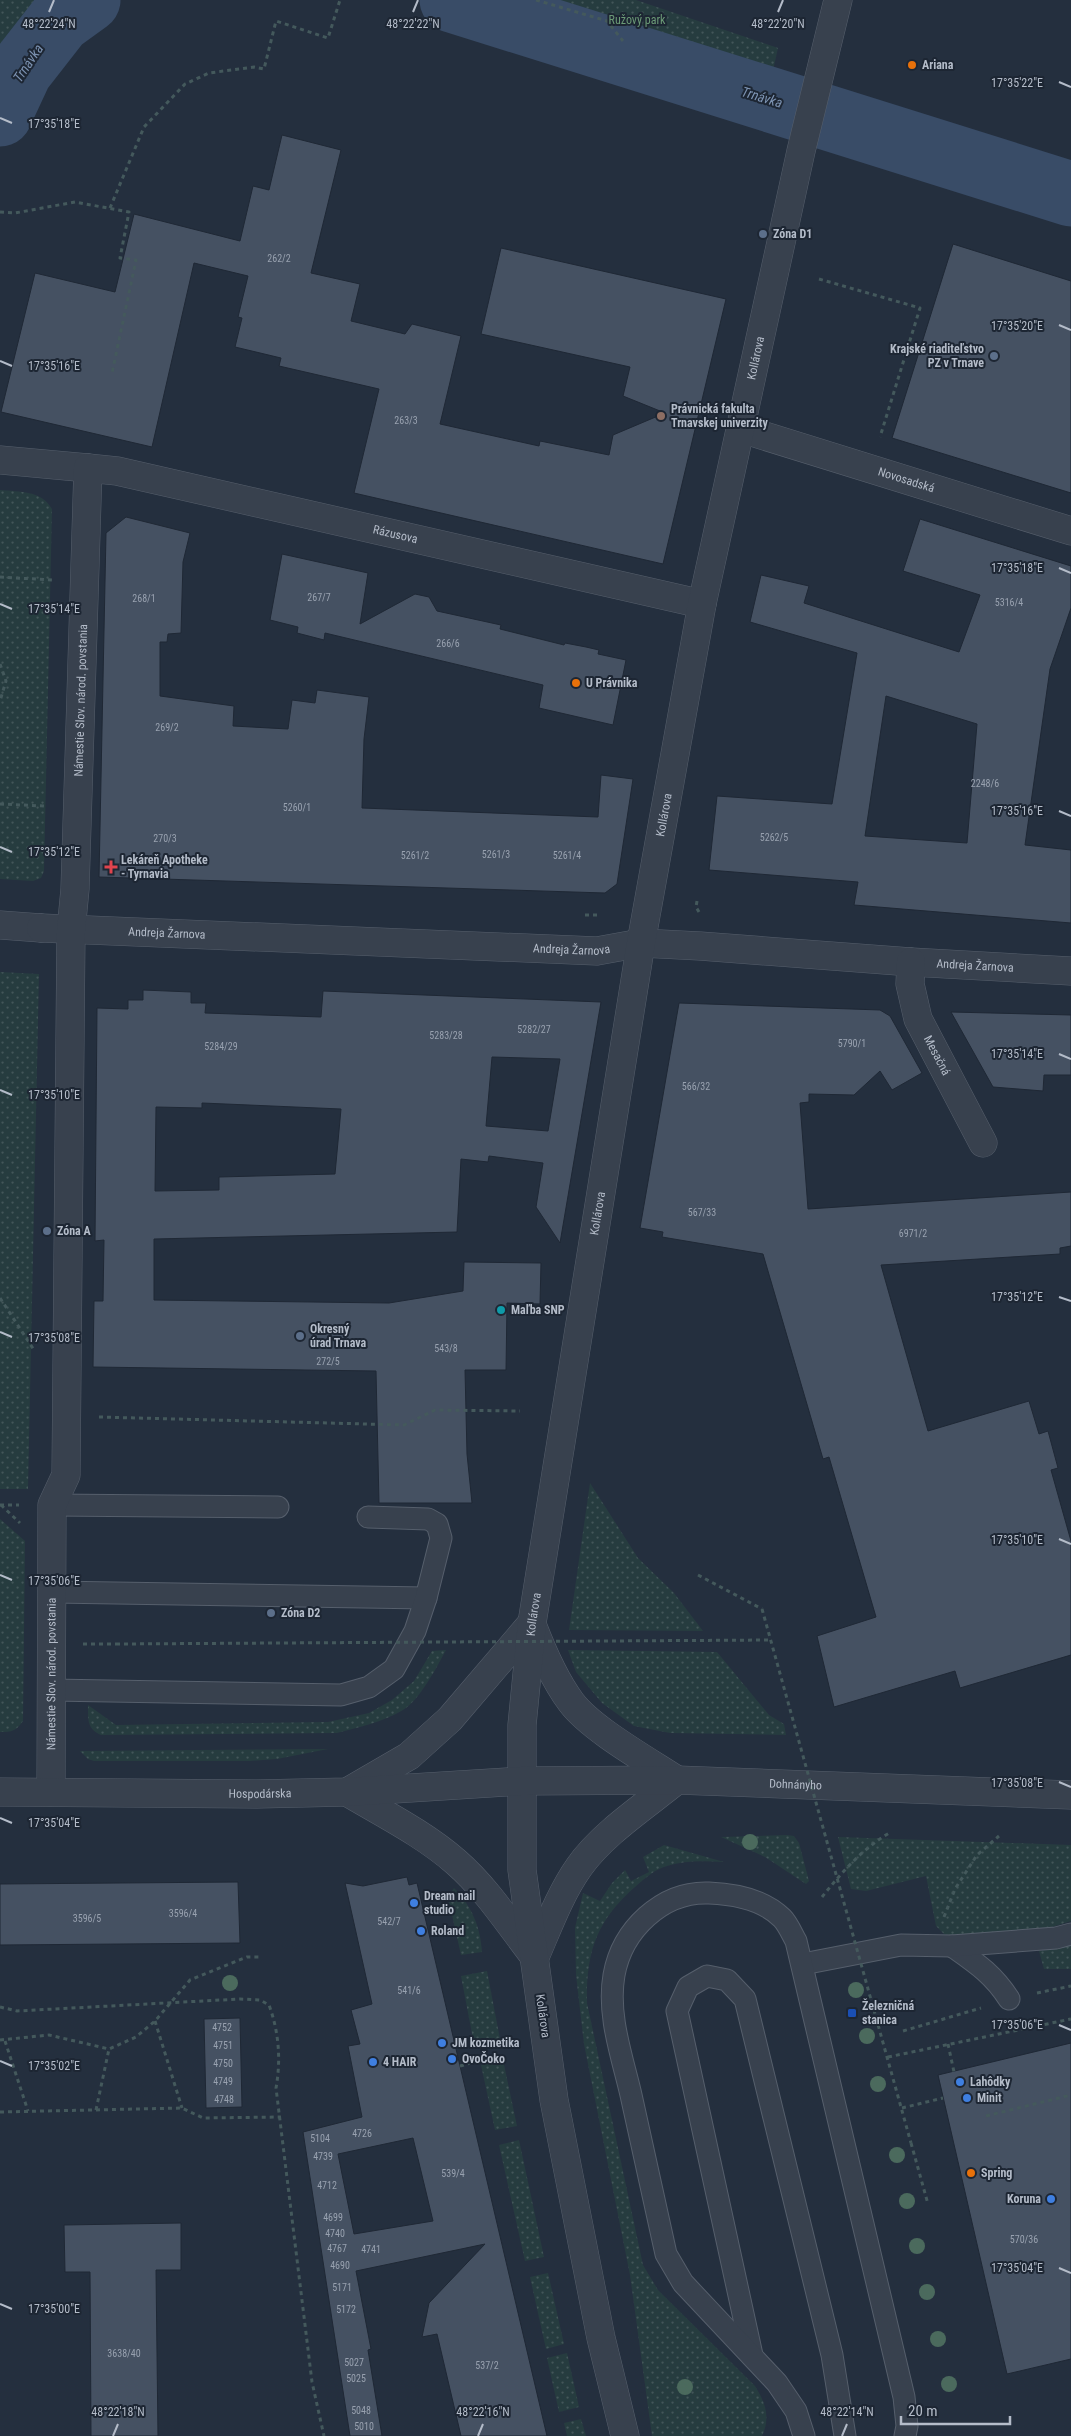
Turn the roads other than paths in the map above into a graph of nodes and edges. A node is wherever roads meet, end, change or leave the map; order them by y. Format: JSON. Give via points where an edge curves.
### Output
{"nodes":[{"id":1,"x":838,"y":0,"type":"edge"},
{"id":2,"x":742,"y":429,"type":"junction"},
{"id":3,"x":0,"y":460,"type":"edge"},
{"id":4,"x":88,"y":468,"type":"junction"},
{"id":5,"x":1071,"y":531,"type":"edge"},
{"id":6,"x":702,"y":604,"type":"junction"},
{"id":7,"x":0,"y":925,"type":"edge"},
{"id":8,"x":71,"y":931,"type":"junction"},
{"id":9,"x":641,"y":943,"type":"junction"},
{"id":10,"x":911,"y":962,"type":"junction"},
{"id":11,"x":1071,"y":971,"type":"edge"},
{"id":12,"x":983,"y":1143,"type":"dead end"},
{"id":13,"x":52,"y":1505,"type":"junction"},
{"id":14,"x":278,"y":1507,"type":"dead end"},
{"id":15,"x":368,"y":1517,"type":"dead end"},
{"id":16,"x":53,"y":1592,"type":"junction"},
{"id":17,"x":426,"y":1598,"type":"junction"},
{"id":18,"x":532,"y":1623,"type":"junction"},
{"id":19,"x":51,"y":1690,"type":"junction"},
{"id":20,"x":677,"y":1780,"type":"junction"},
{"id":21,"x":521,"y":1782,"type":"junction"},
{"id":22,"x":0,"y":1792,"type":"edge"},
{"id":23,"x":50,"y":1792,"type":"junction"},
{"id":24,"x":347,"y":1792,"type":"junction"},
{"id":25,"x":1071,"y":1795,"type":"edge"},
{"id":26,"x":1071,"y":1934,"type":"edge"},
{"id":27,"x":942,"y":1946,"type":"junction"},
{"id":28,"x":535,"y":1957,"type":"junction"},
{"id":29,"x":803,"y":1964,"type":"junction"},
{"id":30,"x":1009,"y":1999,"type":"dead end"},
{"id":31,"x":752,"y":2356,"type":"junction"},
{"id":32,"x":624,"y":2436,"type":"edge"},
{"id":33,"x":804,"y":2436,"type":"edge"},
{"id":34,"x":845,"y":2436,"type":"edge"},
{"id":35,"x":906,"y":2436,"type":"edge"}],
"edges":[{"from":1,"to":2,"type":"street","name":"Kollárova","via":[[814,94]]},
{"from":2,"to":5,"type":"street","name":"Novosadská"},
{"from":2,"to":6,"type":"street","name":"Kollárova"},
{"from":3,"to":4,"type":"street"},
{"from":4,"to":6,"type":"street","name":"Rázusova","via":[[125,473]]},
{"from":4,"to":8,"type":"street","name":"Námestie Slov. národ. povstania"},
{"from":6,"to":9,"type":"street","name":"Kollárova"},
{"from":7,"to":8,"type":"street"},
{"from":8,"to":9,"type":"street","name":"Andreja Žarnova","via":[[597,951]]},
{"from":8,"to":13,"type":"street","name":"Námestie Slov. národ. povstania","via":[[66,1475]]},
{"from":9,"to":10,"type":"street","name":"Andreja Žarnova"},
{"from":9,"to":18,"type":"street","name":"Kollárova"},
{"from":10,"to":11,"type":"street","name":"Andreja Žarnova"},
{"from":10,"to":12,"type":"street","name":"Mesačná","via":[[910,984],[918,1019]]},
{"from":13,"to":14,"type":"lane"},
{"from":13,"to":16,"type":"street","name":"Námestie Slov. národ. povstania"},
{"from":15,"to":17,"type":"lane","via":[[428,1519],[437,1524],[440,1538]]},
{"from":16,"to":17,"type":"lane"},
{"from":16,"to":19,"type":"street","name":"Námestie Slov. národ. povstania"},
{"from":17,"to":19,"type":"lane","via":[[415,1631],[394,1669],[368,1687],[341,1695]]},
{"from":18,"to":20,"type":"street","via":[[546,1661],[572,1704],[602,1730]]},
{"from":18,"to":21,"type":"street","name":"Kollárova","via":[[522,1725]]},
{"from":18,"to":24,"type":"street","via":[[436,1732],[409,1756]]},
{"from":19,"to":23,"type":"street","name":"Námestie Slov. národ. povstania"},
{"from":20,"to":21,"type":"street","name":"Dohnányho"},
{"from":20,"to":25,"type":"street","name":"Dohnányho"},
{"from":20,"to":28,"type":"street","via":[[600,1843],[579,1866]]},
{"from":21,"to":24,"type":"street","name":"Hospodárska"},
{"from":21,"to":28,"type":"street","name":"Kollárova","via":[[522,1870]]},
{"from":22,"to":23,"type":"street","name":"Hospodárska"},
{"from":23,"to":24,"type":"street","name":"Hospodárska"},
{"from":24,"to":28,"type":"street","via":[[430,1842],[456,1862],[486,1892]]},
{"from":26,"to":27,"type":"lane","via":[[1056,1938]]},
{"from":27,"to":29,"type":"lane","via":[[901,1945]]},
{"from":27,"to":30,"type":"lane","via":[[985,1968]]},
{"from":28,"to":32,"type":"street","name":"Kollárova","via":[[554,2100],[601,2338]]},
{"from":29,"to":31,"type":"lane","via":[[796,1941],[783,1918],[761,1904],[731,1894],[699,1892],[670,1900],[649,1913],[626,1941],[614,1975],[613,2016],[666,2254],[683,2284]]},
{"from":29,"to":35,"type":"lane","via":[[904,2397]]},
{"from":31,"to":33,"type":"lane","via":[[777,2383],[796,2411]]},
{"from":31,"to":34,"type":"lane","via":[[677,2010],[688,1987],[706,1976],[727,1980],[745,1999],[832,2355]]}]}
